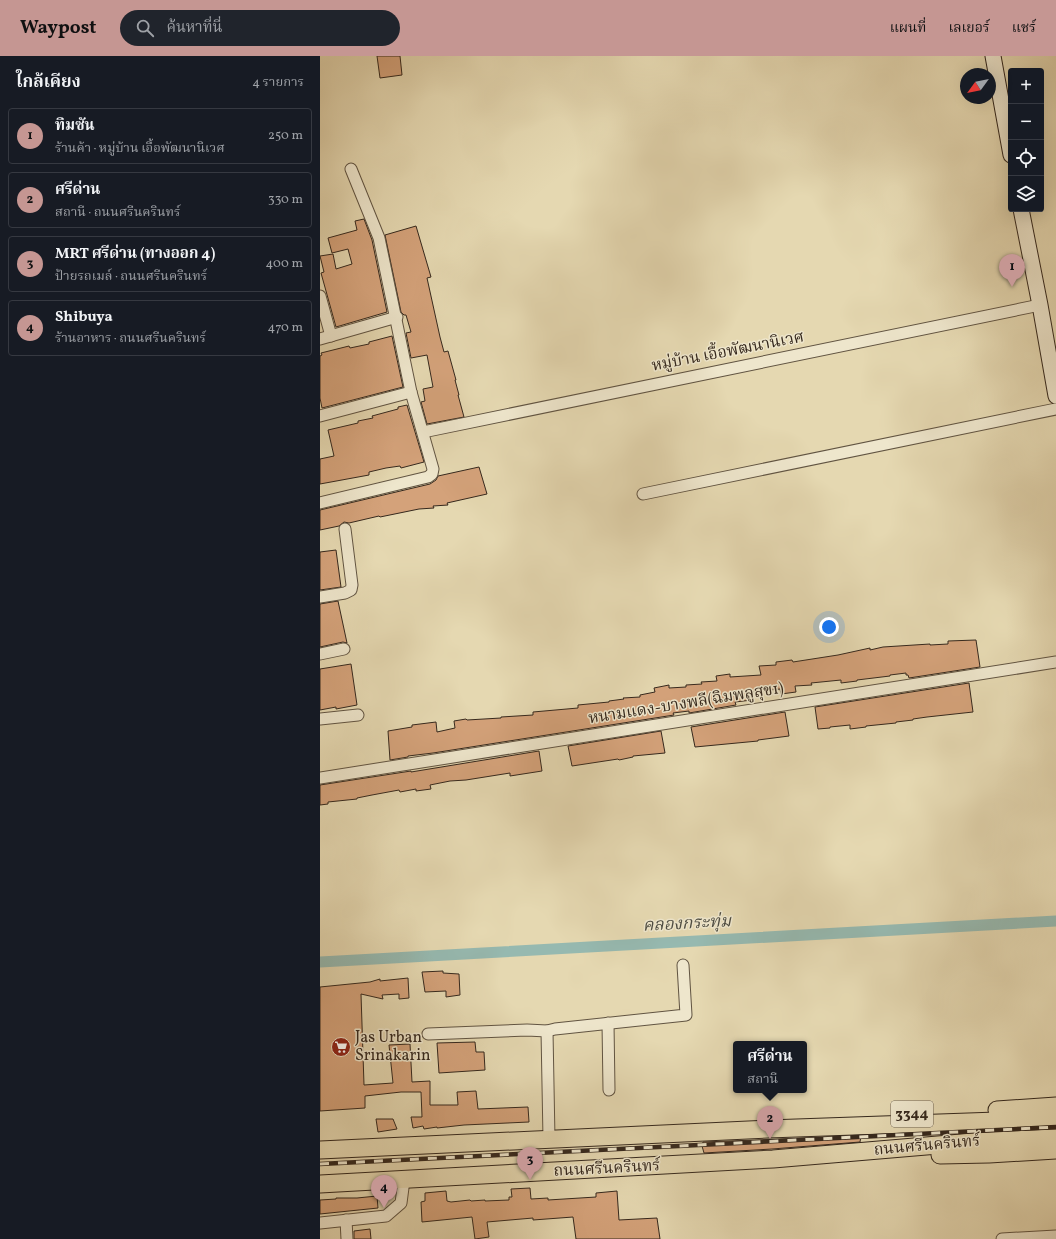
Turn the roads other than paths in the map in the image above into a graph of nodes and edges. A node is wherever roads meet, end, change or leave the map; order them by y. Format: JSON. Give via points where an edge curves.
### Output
{"nodes":[{"id":1,"x":993,"y":56,"type":"edge"},
{"id":2,"x":1008,"y":140,"type":"edge"},
{"id":3,"x":351,"y":169,"type":"dead end"},
{"id":4,"x":1022,"y":212,"type":"edge"},
{"id":5,"x":320,"y":296,"type":"edge"},
{"id":6,"x":1040,"y":305,"type":"junction"},
{"id":7,"x":397,"y":317,"type":"junction"},
{"id":8,"x":325,"y":337,"type":"edge"},
{"id":9,"x":411,"y":392,"type":"junction"},
{"id":10,"x":1056,"y":396,"type":"edge"},
{"id":11,"x":1056,"y":409,"type":"edge"},
{"id":12,"x":320,"y":416,"type":"edge"},
{"id":13,"x":423,"y":432,"type":"junction"},
{"id":14,"x":643,"y":494,"type":"dead end"},
{"id":15,"x":320,"y":503,"type":"edge"},
{"id":16,"x":345,"y":529,"type":"dead end"},
{"id":17,"x":320,"y":597,"type":"edge"},
{"id":18,"x":344,"y":649,"type":"dead end"},
{"id":19,"x":320,"y":654,"type":"edge"},
{"id":20,"x":1056,"y":662,"type":"edge"},
{"id":21,"x":358,"y":715,"type":"dead end"},
{"id":22,"x":320,"y":720,"type":"edge"},
{"id":23,"x":320,"y":778,"type":"edge"},
{"id":24,"x":683,"y":965,"type":"dead end"},
{"id":25,"x":608,"y":1024,"type":"junction"},
{"id":26,"x":547,"y":1032,"type":"junction"},
{"id":27,"x":428,"y":1034,"type":"dead end"},
{"id":28,"x":610,"y":1090,"type":"dead end"},
{"id":29,"x":1056,"y":1106,"type":"edge"},
{"id":30,"x":1056,"y":1119,"type":"edge"},
{"id":31,"x":768,"y":1129,"type":"junction"},
{"id":32,"x":1056,"y":1138,"type":"edge"},
{"id":33,"x":549,"y":1139,"type":"junction"},
{"id":34,"x":320,"y":1150,"type":"edge"},
{"id":35,"x":1056,"y":1150,"type":"edge"},
{"id":36,"x":773,"y":1159,"type":"junction"},
{"id":37,"x":404,"y":1180,"type":"junction"},
{"id":38,"x":320,"y":1184,"type":"edge"},
{"id":39,"x":346,"y":1220,"type":"junction"},
{"id":40,"x":320,"y":1223,"type":"edge"},
{"id":41,"x":1056,"y":1236,"type":"edge"},
{"id":42,"x":347,"y":1239,"type":"edge"},
{"id":43,"x":1002,"y":1239,"type":"edge"}],
"edges":[{"from":1,"to":2,"type":"main road"},
{"from":3,"to":7,"type":"street","via":[[378,234]]},
{"from":4,"to":6,"type":"main road"},
{"from":5,"to":8,"type":"street"},
{"from":6,"to":10,"type":"main road"},
{"from":6,"to":13,"type":"street","name":"หมู่บ้าน เอื้อพัฒนานิเวศ"},
{"from":7,"to":8,"type":"street"},
{"from":7,"to":9,"type":"street"},
{"from":9,"to":12,"type":"street"},
{"from":9,"to":13,"type":"street"},
{"from":11,"to":14,"type":"street"},
{"from":13,"to":15,"type":"street","via":[[433,469],[428,477]]},
{"from":16,"to":17,"type":"street","via":[[351,590]]},
{"from":18,"to":19,"type":"street"},
{"from":20,"to":23,"type":"street","name":"หนามแดง-บางพลี(ฉิมพลูสุข1)"},
{"from":21,"to":22,"type":"street"},
{"from":24,"to":25,"type":"street","via":[[686,1015]]},
{"from":25,"to":26,"type":"street"},
{"from":25,"to":28,"type":"street"},
{"from":26,"to":27,"type":"street","via":[[527,1030]]},
{"from":26,"to":33,"type":"street"},
{"from":29,"to":31,"type":"main road","name":"ถนนศรีนครินทร์","number":"3344","via":[[844,1119]]},
{"from":30,"to":31,"type":"main road","name":"ถนนศรีนครินทร์","number":"3344"},
{"from":31,"to":33,"type":"main road","name":"ถนนศรีนครินทร์","number":"3344"},
{"from":32,"to":36,"type":"main road","name":"ถนนศรีนครินทร์","number":"3344","via":[[985,1141]]},
{"from":33,"to":34,"type":"main road","name":"ถนนศรีนครินทร์","number":"3344"},
{"from":35,"to":36,"type":"main road","name":"ถนนศรีนครินทร์","number":"3344"},
{"from":36,"to":37,"type":"main road","name":"ถนนศรีนครินทร์","number":"3344"},
{"from":37,"to":38,"type":"main road","name":"ถนนศรีนครินทร์","number":"3344"},
{"from":37,"to":39,"type":"street","via":[[401,1203],[386,1216]]},
{"from":39,"to":40,"type":"street"},
{"from":39,"to":42,"type":"street"},
{"from":41,"to":43,"type":"street"}]}
